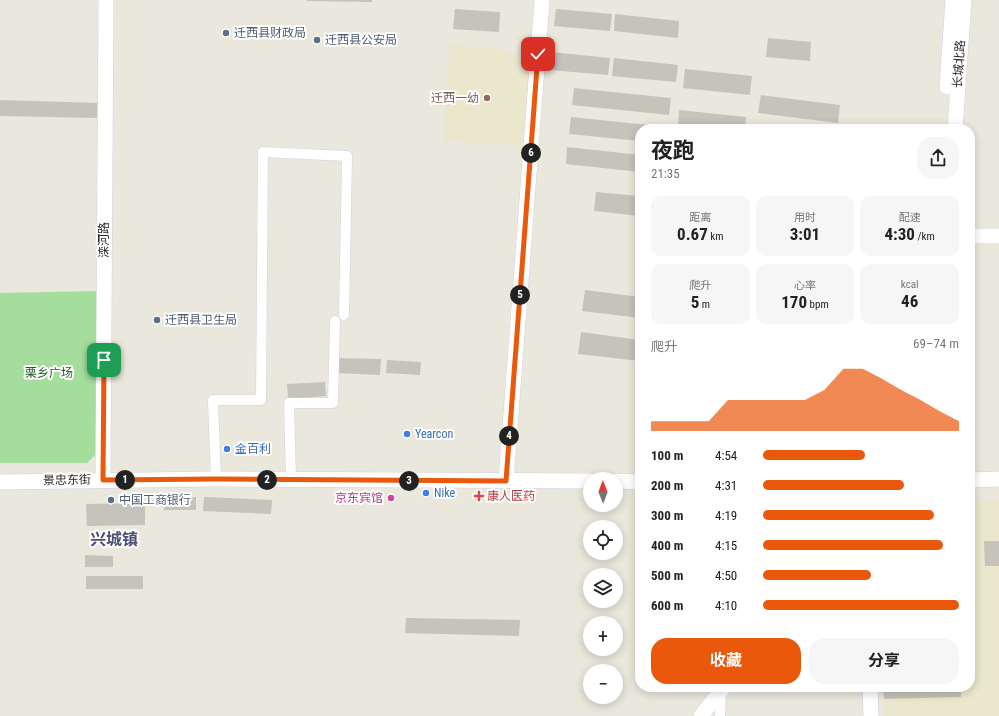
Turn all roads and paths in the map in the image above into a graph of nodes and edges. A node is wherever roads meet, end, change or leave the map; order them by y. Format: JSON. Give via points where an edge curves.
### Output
{"nodes":[{"id":1,"x":106,"y":0,"type":"edge"},
{"id":2,"x":542,"y":0,"type":"edge"},
{"id":3,"x":953,"y":0,"type":"edge"},
{"id":4,"x":964,"y":0,"type":"edge"},
{"id":5,"x":944,"y":124,"type":"edge"},
{"id":6,"x":955,"y":124,"type":"edge"},
{"id":7,"x":975,"y":236,"type":"edge"},
{"id":8,"x":999,"y":236,"type":"edge"},
{"id":9,"x":344,"y":314,"type":"dead end"},
{"id":10,"x":335,"y":322,"type":"dead end"},
{"id":11,"x":216,"y":479,"type":"junction"},
{"id":12,"x":999,"y":479,"type":"edge"},
{"id":13,"x":103,"y":480,"type":"junction"},
{"id":14,"x":291,"y":480,"type":"junction"},
{"id":15,"x":975,"y":480,"type":"edge"},
{"id":16,"x":506,"y":481,"type":"junction"},
{"id":17,"x":0,"y":482,"type":"edge"},
{"id":18,"x":583,"y":482,"type":"edge"},
{"id":19,"x":623,"y":482,"type":"edge"},
{"id":20,"x":635,"y":482,"type":"edge"},
{"id":21,"x":720,"y":692,"type":"edge"},
{"id":22,"x":722,"y":692,"type":"edge"},
{"id":23,"x":870,"y":692,"type":"edge"},
{"id":24,"x":701,"y":716,"type":"edge"},
{"id":25,"x":720,"y":716,"type":"edge"},
{"id":26,"x":871,"y":716,"type":"edge"}],
"edges":[{"from":1,"to":13,"type":"street","name":"滦河路"},
{"from":2,"to":16,"type":"street"},
{"from":3,"to":5,"type":"street","name":"长城北路"},
{"from":4,"to":6,"type":"street","name":"长城北路"},
{"from":7,"to":8,"type":"street"},
{"from":9,"to":11,"type":"street","via":[[347,156],[263,152],[261,400],[214,400]]},
{"from":10,"to":14,"type":"street","via":[[333,402],[289,403]]},
{"from":11,"to":13,"type":"street","name":"景忠东街"},
{"from":11,"to":14,"type":"street","name":"景忠东街"},
{"from":12,"to":15,"type":"street"},
{"from":13,"to":17,"type":"street","name":"景忠东街"},
{"from":14,"to":16,"type":"street","name":"景忠东街"},
{"from":16,"to":18,"type":"street","name":"景忠东街"},
{"from":19,"to":20,"type":"street"},
{"from":21,"to":24,"type":"street"},
{"from":22,"to":25,"type":"street"},
{"from":23,"to":26,"type":"street"}]}
